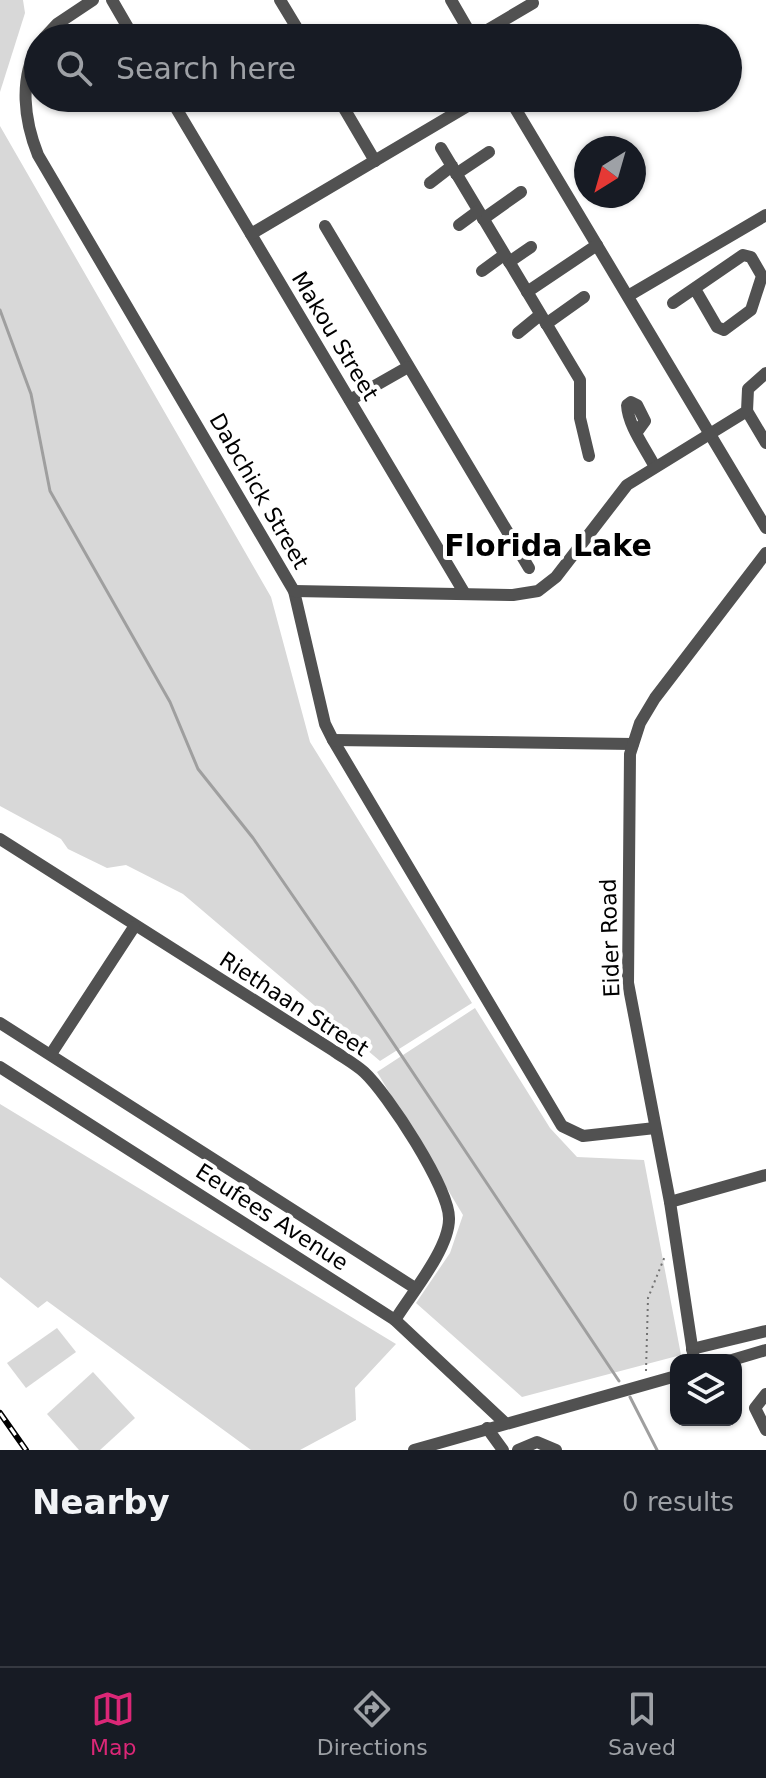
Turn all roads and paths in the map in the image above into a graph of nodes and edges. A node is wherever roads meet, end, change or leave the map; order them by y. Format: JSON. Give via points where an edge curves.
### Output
{"nodes":[{"id":1,"x":93,"y":0,"type":"edge"},
{"id":2,"x":112,"y":0,"type":"edge"},
{"id":3,"x":280,"y":0,"type":"edge"},
{"id":4,"x":451,"y":0,"type":"edge"},
{"id":5,"x":533,"y":3,"type":"dead end"},
{"id":6,"x":62,"y":24,"type":"edge"},
{"id":7,"x":126,"y":24,"type":"edge"},
{"id":8,"x":295,"y":24,"type":"edge"},
{"id":9,"x":466,"y":24,"type":"edge"},
{"id":10,"x":498,"y":24,"type":"edge"},
{"id":11,"x":27,"y":112,"type":"edge"},
{"id":12,"x":178,"y":112,"type":"edge"},
{"id":13,"x":346,"y":112,"type":"edge"},
{"id":14,"x":457,"y":112,"type":"edge"},
{"id":15,"x":517,"y":112,"type":"edge"},
{"id":16,"x":441,"y":148,"type":"dead end"},
{"id":17,"x":489,"y":152,"type":"dead end"},
{"id":18,"x":375,"y":161,"type":"junction"},
{"id":19,"x":454,"y":170,"type":"junction"},
{"id":20,"x":430,"y":183,"type":"dead end"},
{"id":21,"x":521,"y":192,"type":"dead end"},
{"id":22,"x":480,"y":215,"type":"junction"},
{"id":23,"x":765,"y":219,"type":"edge"},
{"id":24,"x":459,"y":225,"type":"dead end"},
{"id":25,"x":325,"y":226,"type":"dead end"},
{"id":26,"x":251,"y":234,"type":"junction"},
{"id":27,"x":597,"y":245,"type":"junction"},
{"id":28,"x":531,"y":247,"type":"dead end"},
{"id":29,"x":506,"y":259,"type":"junction"},
{"id":30,"x":688,"y":261,"type":"junction"},
{"id":31,"x":482,"y":271,"type":"dead end"},
{"id":32,"x":698,"y":287,"type":"junction"},
{"id":33,"x":527,"y":292,"type":"junction"},
{"id":34,"x":628,"y":296,"type":"junction"},
{"id":35,"x":584,"y":297,"type":"dead end"},
{"id":36,"x":673,"y":303,"type":"dead end"},
{"id":37,"x":543,"y":320,"type":"junction"},
{"id":38,"x":518,"y":333,"type":"dead end"},
{"id":39,"x":408,"y":367,"type":"junction"},
{"id":40,"x":766,"y":373,"type":"edge"},
{"id":41,"x":350,"y":400,"type":"junction"},
{"id":42,"x":747,"y":411,"type":"junction"},
{"id":43,"x":637,"y":432,"type":"dead end"},
{"id":44,"x":709,"y":434,"type":"junction"},
{"id":45,"x":766,"y":443,"type":"edge"},
{"id":46,"x":589,"y":456,"type":"dead end"},
{"id":47,"x":655,"y":467,"type":"junction"},
{"id":48,"x":766,"y":528,"type":"edge"},
{"id":49,"x":766,"y":553,"type":"edge"},
{"id":50,"x":529,"y":568,"type":"dead end"},
{"id":51,"x":294,"y":591,"type":"junction"},
{"id":52,"x":465,"y":594,"type":"junction"},
{"id":53,"x":333,"y":740,"type":"junction"},
{"id":54,"x":633,"y":744,"type":"junction"},
{"id":55,"x":0,"y":839,"type":"edge"},
{"id":56,"x":134,"y":927,"type":"junction"},
{"id":57,"x":0,"y":1023,"type":"edge"},
{"id":58,"x":51,"y":1054,"type":"junction"},
{"id":59,"x":0,"y":1067,"type":"edge"},
{"id":60,"x":655,"y":1128,"type":"junction"},
{"id":61,"x":766,"y":1175,"type":"edge"},
{"id":62,"x":670,"y":1202,"type":"junction"},
{"id":63,"x":675,"y":1233,"type":"junction"},
{"id":64,"x":415,"y":1288,"type":"junction"},
{"id":65,"x":395,"y":1320,"type":"junction"},
{"id":66,"x":766,"y":1331,"type":"edge"},
{"id":67,"x":766,"y":1350,"type":"edge"},
{"id":68,"x":693,"y":1354,"type":"edge"},
{"id":69,"x":742,"y":1357,"type":"edge"},
{"id":70,"x":670,"y":1378,"type":"edge"},
{"id":71,"x":645,"y":1384,"type":"junction"},
{"id":72,"x":766,"y":1394,"type":"edge"},
{"id":73,"x":505,"y":1423,"type":"junction"},
{"id":74,"x":487,"y":1428,"type":"junction"},
{"id":75,"x":766,"y":1430,"type":"edge"},
{"id":76,"x":443,"y":1446,"type":"edge"},
{"id":77,"x":414,"y":1450,"type":"edge"},
{"id":78,"x":503,"y":1450,"type":"edge"},
{"id":79,"x":518,"y":1450,"type":"edge"},
{"id":80,"x":556,"y":1450,"type":"edge"}],
"edges":[{"from":1,"to":6,"type":"street"},
{"from":2,"to":7,"type":"street"},
{"from":3,"to":8,"type":"street"},
{"from":4,"to":9,"type":"street"},
{"from":5,"to":10,"type":"street"},
{"from":11,"to":51,"type":"street","name":"Dabchick Street","via":[[38,155]]},
{"from":12,"to":26,"type":"street","name":"Makou Street"},
{"from":13,"to":18,"type":"street"},
{"from":14,"to":18,"type":"street"},
{"from":15,"to":27,"type":"street"},
{"from":16,"to":19,"type":"street"},
{"from":17,"to":19,"type":"street"},
{"from":18,"to":26,"type":"street"},
{"from":19,"to":20,"type":"street"},
{"from":19,"to":22,"type":"street"},
{"from":21,"to":22,"type":"street"},
{"from":22,"to":24,"type":"street"},
{"from":22,"to":29,"type":"street"},
{"from":23,"to":30,"type":"street"},
{"from":25,"to":39,"type":"street"},
{"from":26,"to":41,"type":"street","name":"Makou Street"},
{"from":27,"to":33,"type":"street"},
{"from":27,"to":34,"type":"street"},
{"from":28,"to":29,"type":"street"},
{"from":29,"to":31,"type":"street"},
{"from":29,"to":33,"type":"street"},
{"from":30,"to":32,"type":"street"},
{"from":30,"to":34,"type":"street"},
{"from":32,"to":32,"type":"street","via":[[746,255],[762,276],[751,310],[724,330],[717,327]]},
{"from":32,"to":36,"type":"street"},
{"from":33,"to":37,"type":"street"},
{"from":34,"to":44,"type":"street"},
{"from":35,"to":37,"type":"street"},
{"from":37,"to":38,"type":"street"},
{"from":37,"to":46,"type":"street","via":[[580,380],[580,418]]},
{"from":39,"to":41,"type":"street"},
{"from":39,"to":50,"type":"street"},
{"from":40,"to":42,"type":"street","via":[[748,389]]},
{"from":41,"to":52,"type":"street","name":"Makou Street"},
{"from":42,"to":44,"type":"street"},
{"from":42,"to":45,"type":"street"},
{"from":43,"to":47,"type":"street"},
{"from":44,"to":47,"type":"street"},
{"from":44,"to":48,"type":"street"},
{"from":47,"to":52,"type":"street","via":[[621,491],[547,586],[513,595]]},
{"from":49,"to":54,"type":"street","name":"Eider Road","via":[[655,698]]},
{"from":51,"to":52,"type":"street"},
{"from":51,"to":53,"type":"street","name":"Dabchick Street"},
{"from":53,"to":54,"type":"street"},
{"from":53,"to":60,"type":"street","name":"Dabchick Street","via":[[562,1126],[583,1136]]},
{"from":54,"to":60,"type":"street","name":"Eider Road","via":[[627,973]]},
{"from":55,"to":56,"type":"street","name":"Riethaan Street"},
{"from":56,"to":58,"type":"street"},
{"from":56,"to":64,"type":"street","name":"Riethaan Street","via":[[334,1051],[364,1072],[391,1102],[450,1217],[441,1248]]},
{"from":57,"to":58,"type":"street","name":"Eeufees Avenue"},
{"from":58,"to":64,"type":"street","name":"Eeufees Avenue"},
{"from":59,"to":65,"type":"street","name":"Eeufees Avenue"},
{"from":60,"to":62,"type":"street","name":"Eider Road"},
{"from":61,"to":62,"type":"street"},
{"from":62,"to":63,"type":"street","name":"Eider Road"},
{"from":63,"to":68,"type":"street","name":"Eider Road"},
{"from":63,"to":71,"type":"path","via":[[648,1298]]},
{"from":64,"to":65,"type":"street","name":"Riethaan Street"},
{"from":65,"to":73,"type":"street","name":"Eeufees Avenue"},
{"from":66,"to":68,"type":"street"},
{"from":67,"to":69,"type":"street"},
{"from":70,"to":71,"type":"street"},
{"from":71,"to":73,"type":"street"},
{"from":72,"to":75,"type":"street","via":[[755,1408]]},
{"from":73,"to":74,"type":"street"},
{"from":74,"to":76,"type":"street"},
{"from":74,"to":78,"type":"street"},
{"from":76,"to":77,"type":"street"},
{"from":79,"to":80,"type":"street","via":[[537,1442]]}]}
